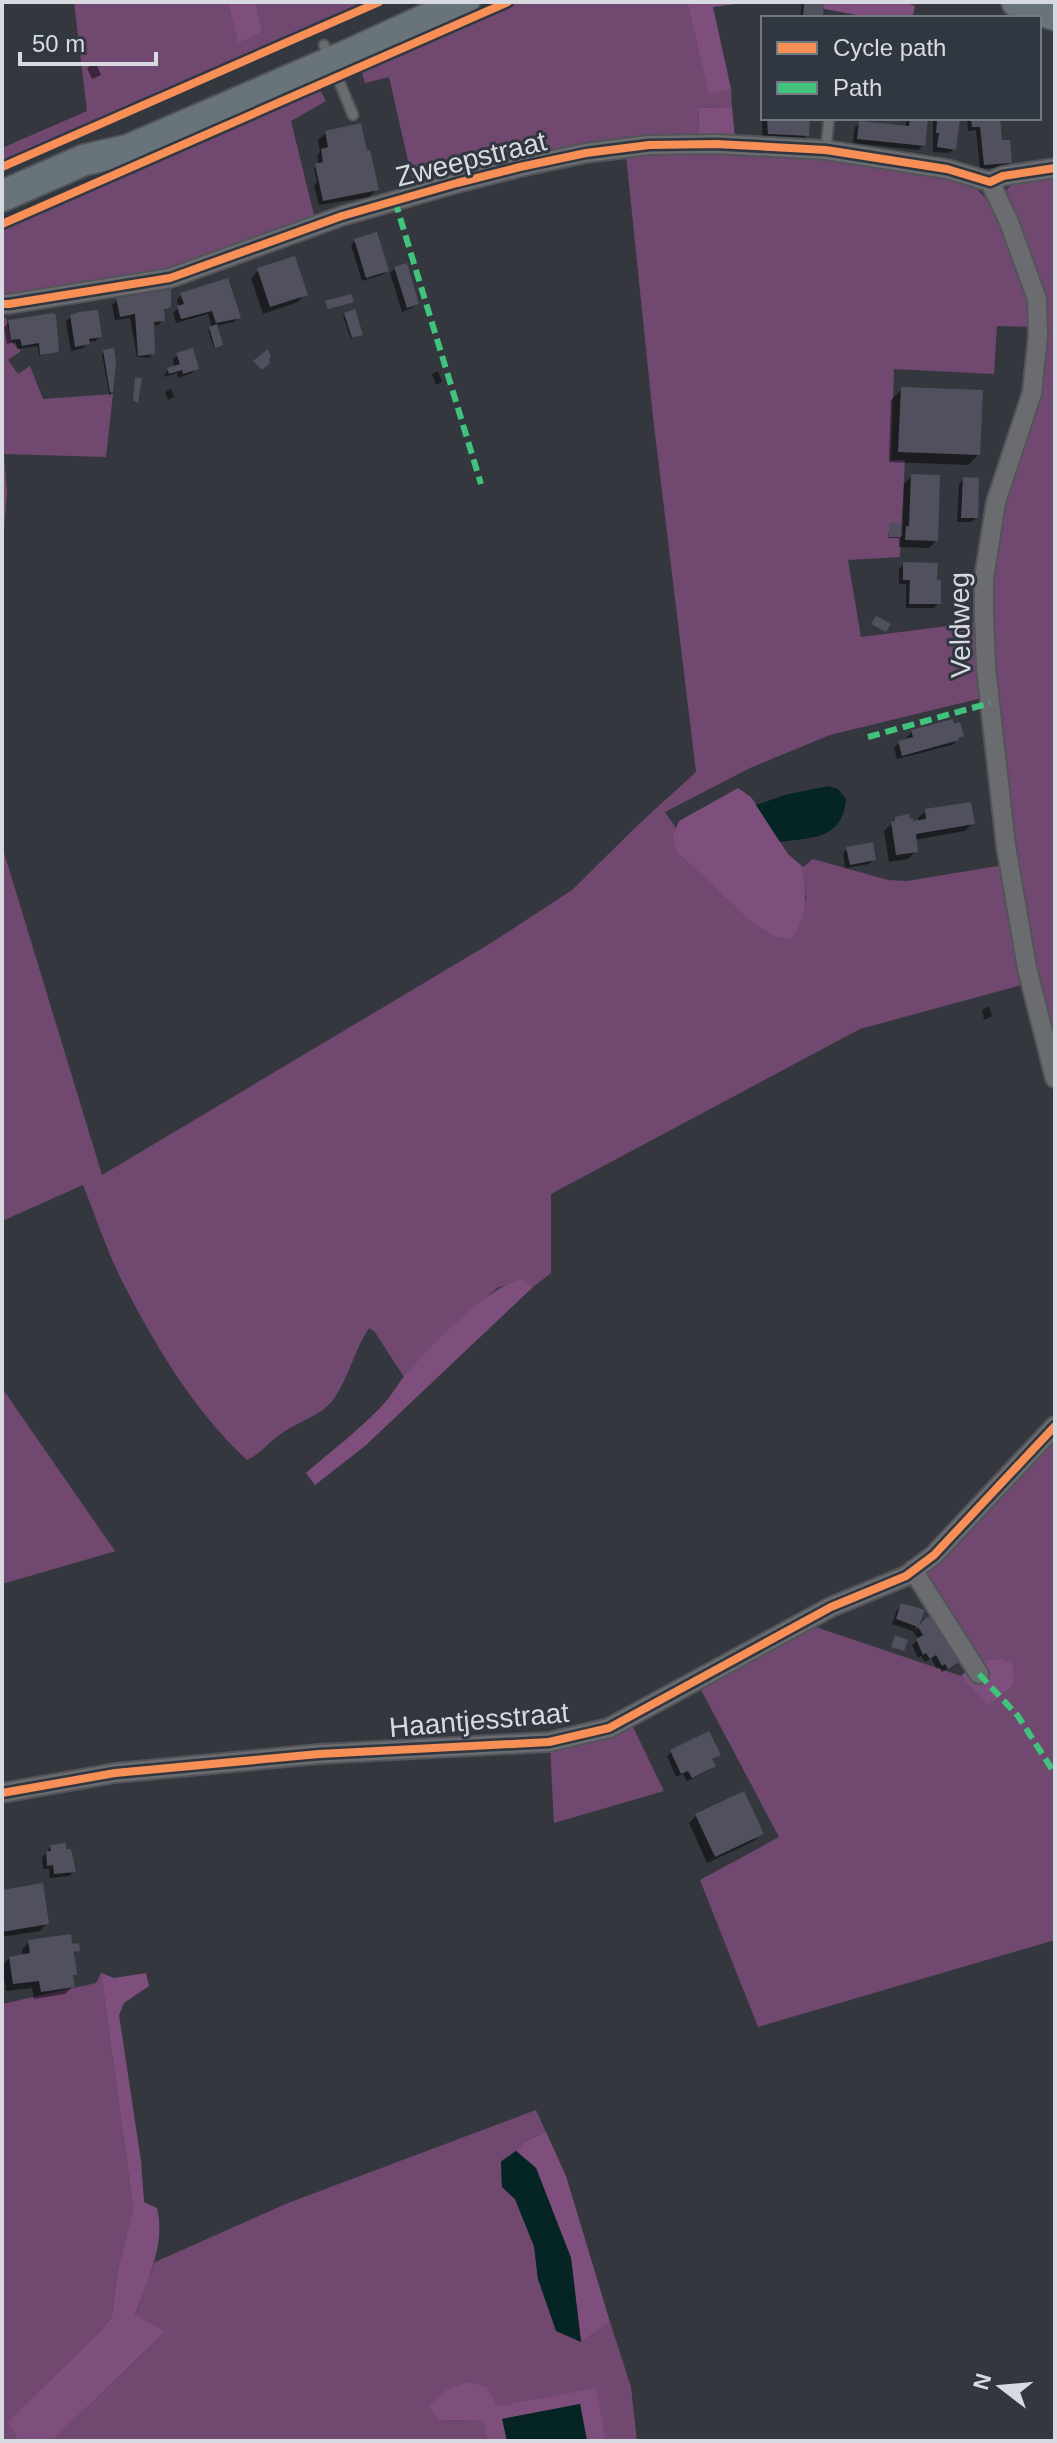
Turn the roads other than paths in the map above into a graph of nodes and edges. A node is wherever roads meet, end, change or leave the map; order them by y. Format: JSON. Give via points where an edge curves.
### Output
{"nodes":[{"id":1,"x":464,"y":2,"type":"edge"},
{"id":2,"x":1017,"y":2,"type":"edge"},
{"id":3,"x":430,"y":6,"type":"edge"},
{"id":4,"x":1055,"y":15,"type":"edge"},
{"id":5,"x":328,"y":53,"type":"junction"},
{"id":6,"x":353,"y":115,"type":"dead end"},
{"id":7,"x":829,"y":120,"type":"edge"},
{"id":8,"x":826,"y":150,"type":"junction"},
{"id":9,"x":1055,"y":168,"type":"edge"},
{"id":10,"x":990,"y":182,"type":"junction"},
{"id":11,"x":2,"y":196,"type":"edge"},
{"id":12,"x":2,"y":304,"type":"edge"},
{"id":13,"x":1055,"y":1078,"type":"edge"},
{"id":14,"x":1055,"y":1426,"type":"edge"},
{"id":15,"x":913,"y":1570,"type":"junction"},
{"id":16,"x":979,"y":1674,"type":"dead end"},
{"id":17,"x":2,"y":1793,"type":"edge"}],
"edges":[{"from":1,"to":3,"type":"main road"},
{"from":2,"to":4,"type":"main road"},
{"from":3,"to":5,"type":"main road"},
{"from":5,"to":6,"type":"lane"},
{"from":5,"to":11,"type":"main road","via":[[119,135],[84,160]]},
{"from":7,"to":8,"type":"lane"},
{"from":8,"to":10,"type":"street","name":"Zweepstraat","via":[[947,169]]},
{"from":8,"to":12,"type":"street","name":"Zweepstraat","via":[[716,144],[586,153],[342,216],[170,278]]},
{"from":9,"to":10,"type":"street"},
{"from":10,"to":13,"type":"street","name":"Veldweg","via":[[1037,299],[1038,336],[1032,393],[996,502],[984,578],[986,668],[1006,846],[1027,968]]},
{"from":14,"to":15,"type":"street","name":"Haantjesstraat","via":[[943,1546]]},
{"from":15,"to":16,"type":"street"},
{"from":15,"to":17,"type":"street","name":"Haantjesstraat","via":[[831,1607],[609,1728],[549,1742],[319,1754],[131,1772]]}]}
